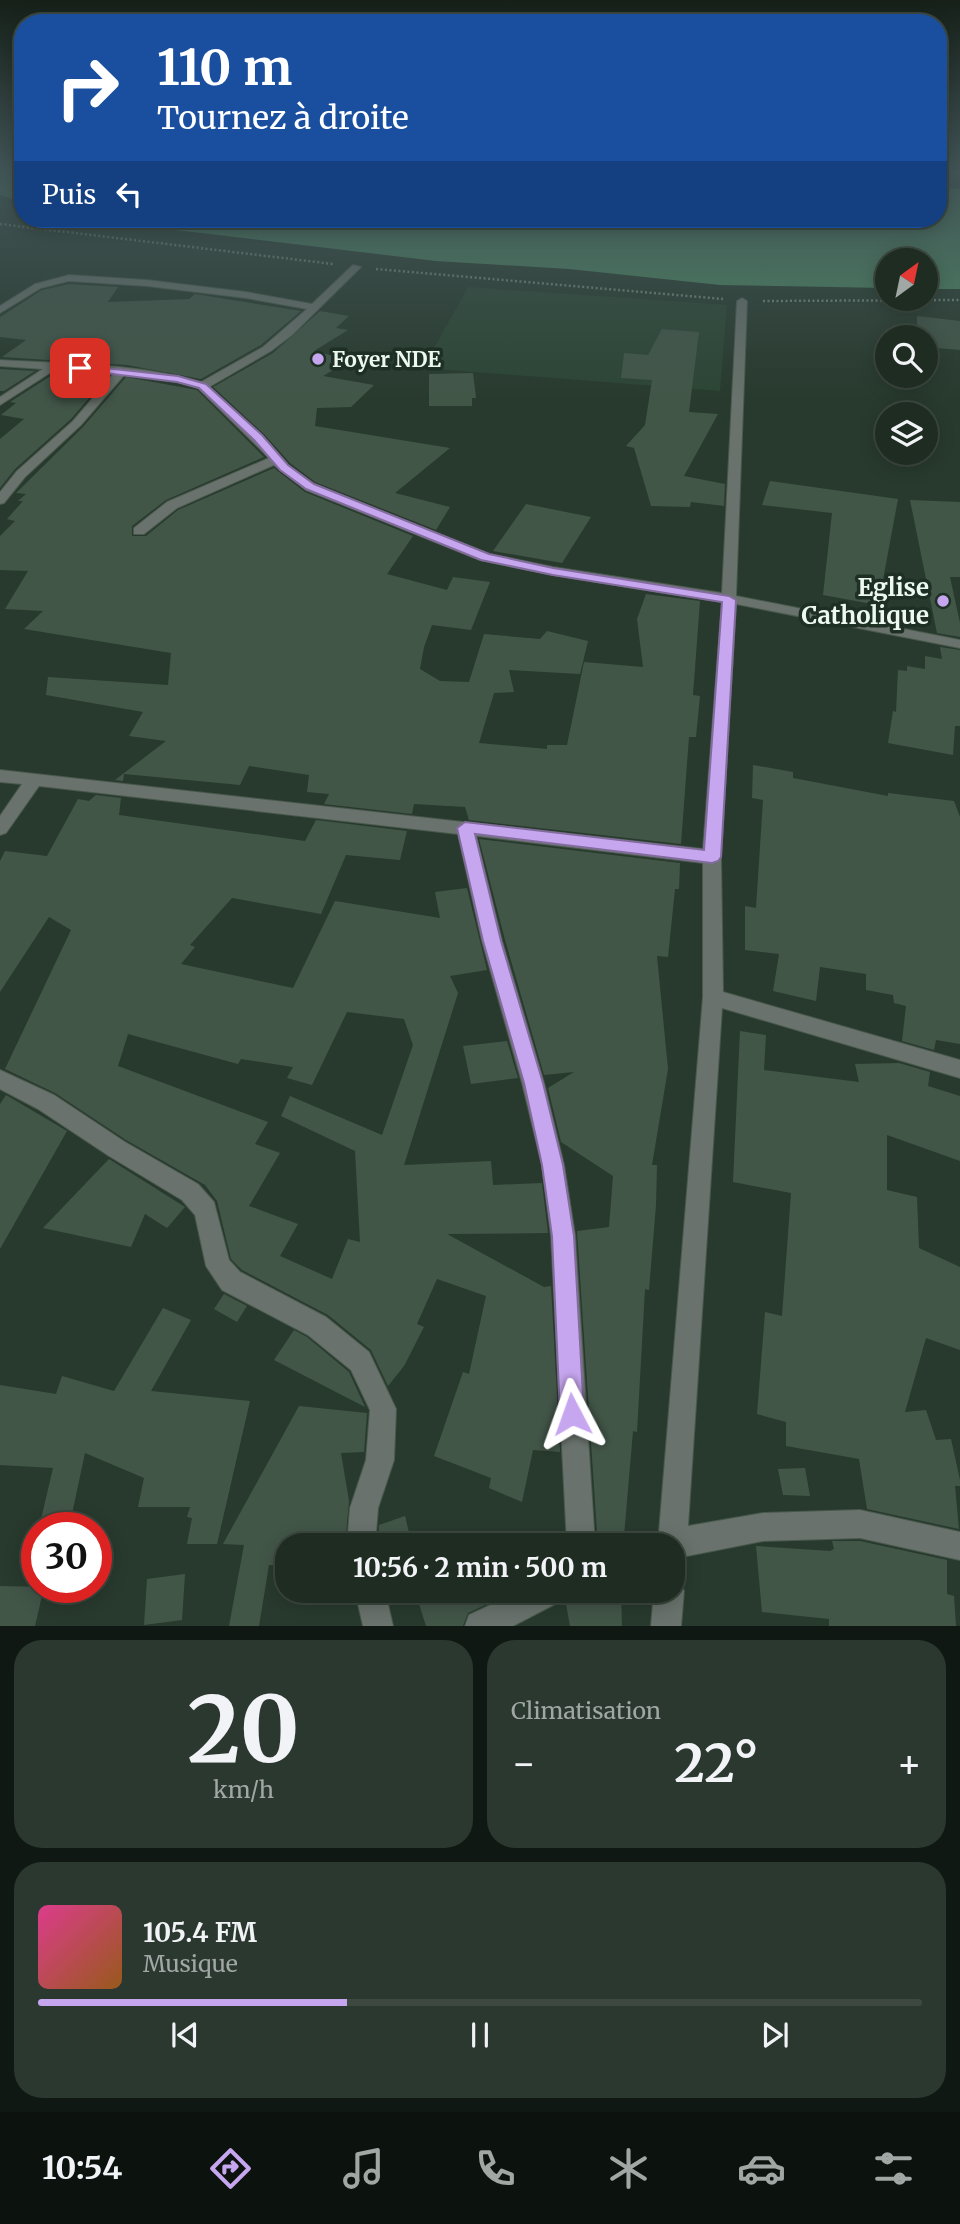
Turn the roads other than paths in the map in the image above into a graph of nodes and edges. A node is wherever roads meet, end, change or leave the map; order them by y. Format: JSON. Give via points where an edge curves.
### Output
{"nodes":[{"id":1,"x":356,"y":267,"type":"road end"},
{"id":2,"x":742,"y":301,"type":"road end"},
{"id":3,"x":313,"y":307,"type":"junction"},
{"id":4,"x":0,"y":310,"type":"edge"},
{"id":5,"x":0,"y":363,"type":"edge"},
{"id":6,"x":54,"y":366,"type":"junction"},
{"id":7,"x":122,"y":370,"type":"junction"},
{"id":8,"x":202,"y":386,"type":"junction"},
{"id":9,"x":0,"y":402,"type":"edge"},
{"id":10,"x":277,"y":459,"type":"junction"},
{"id":11,"x":0,"y":500,"type":"edge"},
{"id":12,"x":139,"y":531,"type":"dead end"},
{"id":13,"x":729,"y":600,"type":"junction"},
{"id":14,"x":960,"y":644,"type":"edge"},
{"id":15,"x":0,"y":776,"type":"edge"},
{"id":16,"x":35,"y":779,"type":"junction"},
{"id":17,"x":465,"y":828,"type":"junction"},
{"id":18,"x":0,"y":829,"type":"edge"},
{"id":19,"x":712,"y":857,"type":"junction"},
{"id":20,"x":713,"y":997,"type":"junction"},
{"id":21,"x":960,"y":1069,"type":"edge"},
{"id":22,"x":0,"y":1079,"type":"edge"},
{"id":23,"x":362,"y":1533,"type":"edge"},
{"id":24,"x":580,"y":1533,"type":"edge"},
{"id":25,"x":669,"y":1533,"type":"edge"},
{"id":26,"x":685,"y":1541,"type":"edge"},
{"id":27,"x":960,"y":1546,"type":"edge"},
{"id":28,"x":373,"y":1603,"type":"edge"},
{"id":29,"x":527,"y":1603,"type":"edge"},
{"id":30,"x":667,"y":1603,"type":"edge"},
{"id":31,"x":378,"y":1626,"type":"edge"},
{"id":32,"x":480,"y":1626,"type":"edge"},
{"id":33,"x":666,"y":1626,"type":"edge"}],
"edges":[{"from":1,"to":3,"type":"street"},
{"from":2,"to":13,"type":"street"},
{"from":3,"to":4,"type":"street","via":[[147,283],[69,278],[38,286]]},
{"from":3,"to":8,"type":"street","via":[[267,349]]},
{"from":5,"to":6,"type":"street"},
{"from":6,"to":7,"type":"street"},
{"from":6,"to":9,"type":"street"},
{"from":7,"to":8,"type":"street"},
{"from":7,"to":11,"type":"street","via":[[77,423],[16,473]]},
{"from":8,"to":10,"type":"street"},
{"from":10,"to":12,"type":"street","via":[[172,505]]},
{"from":10,"to":13,"type":"street","via":[[310,487],[485,557]]},
{"from":13,"to":14,"type":"street"},
{"from":13,"to":19,"type":"street"},
{"from":15,"to":16,"type":"street"},
{"from":16,"to":17,"type":"street"},
{"from":16,"to":18,"type":"street"},
{"from":17,"to":19,"type":"street"},
{"from":17,"to":24,"type":"street","via":[[553,1165],[563,1236]]},
{"from":19,"to":20,"type":"street"},
{"from":20,"to":21,"type":"street"},
{"from":20,"to":25,"type":"street"},
{"from":22,"to":23,"type":"street","via":[[46,1102],[190,1192],[206,1210],[218,1266],[231,1281],[317,1325],[360,1360],[383,1409],[380,1460],[364,1508]]},
{"from":26,"to":27,"type":"street","via":[[763,1527],[860,1524]]},
{"from":28,"to":31,"type":"street"},
{"from":29,"to":32,"type":"street"},
{"from":30,"to":33,"type":"street"}]}
